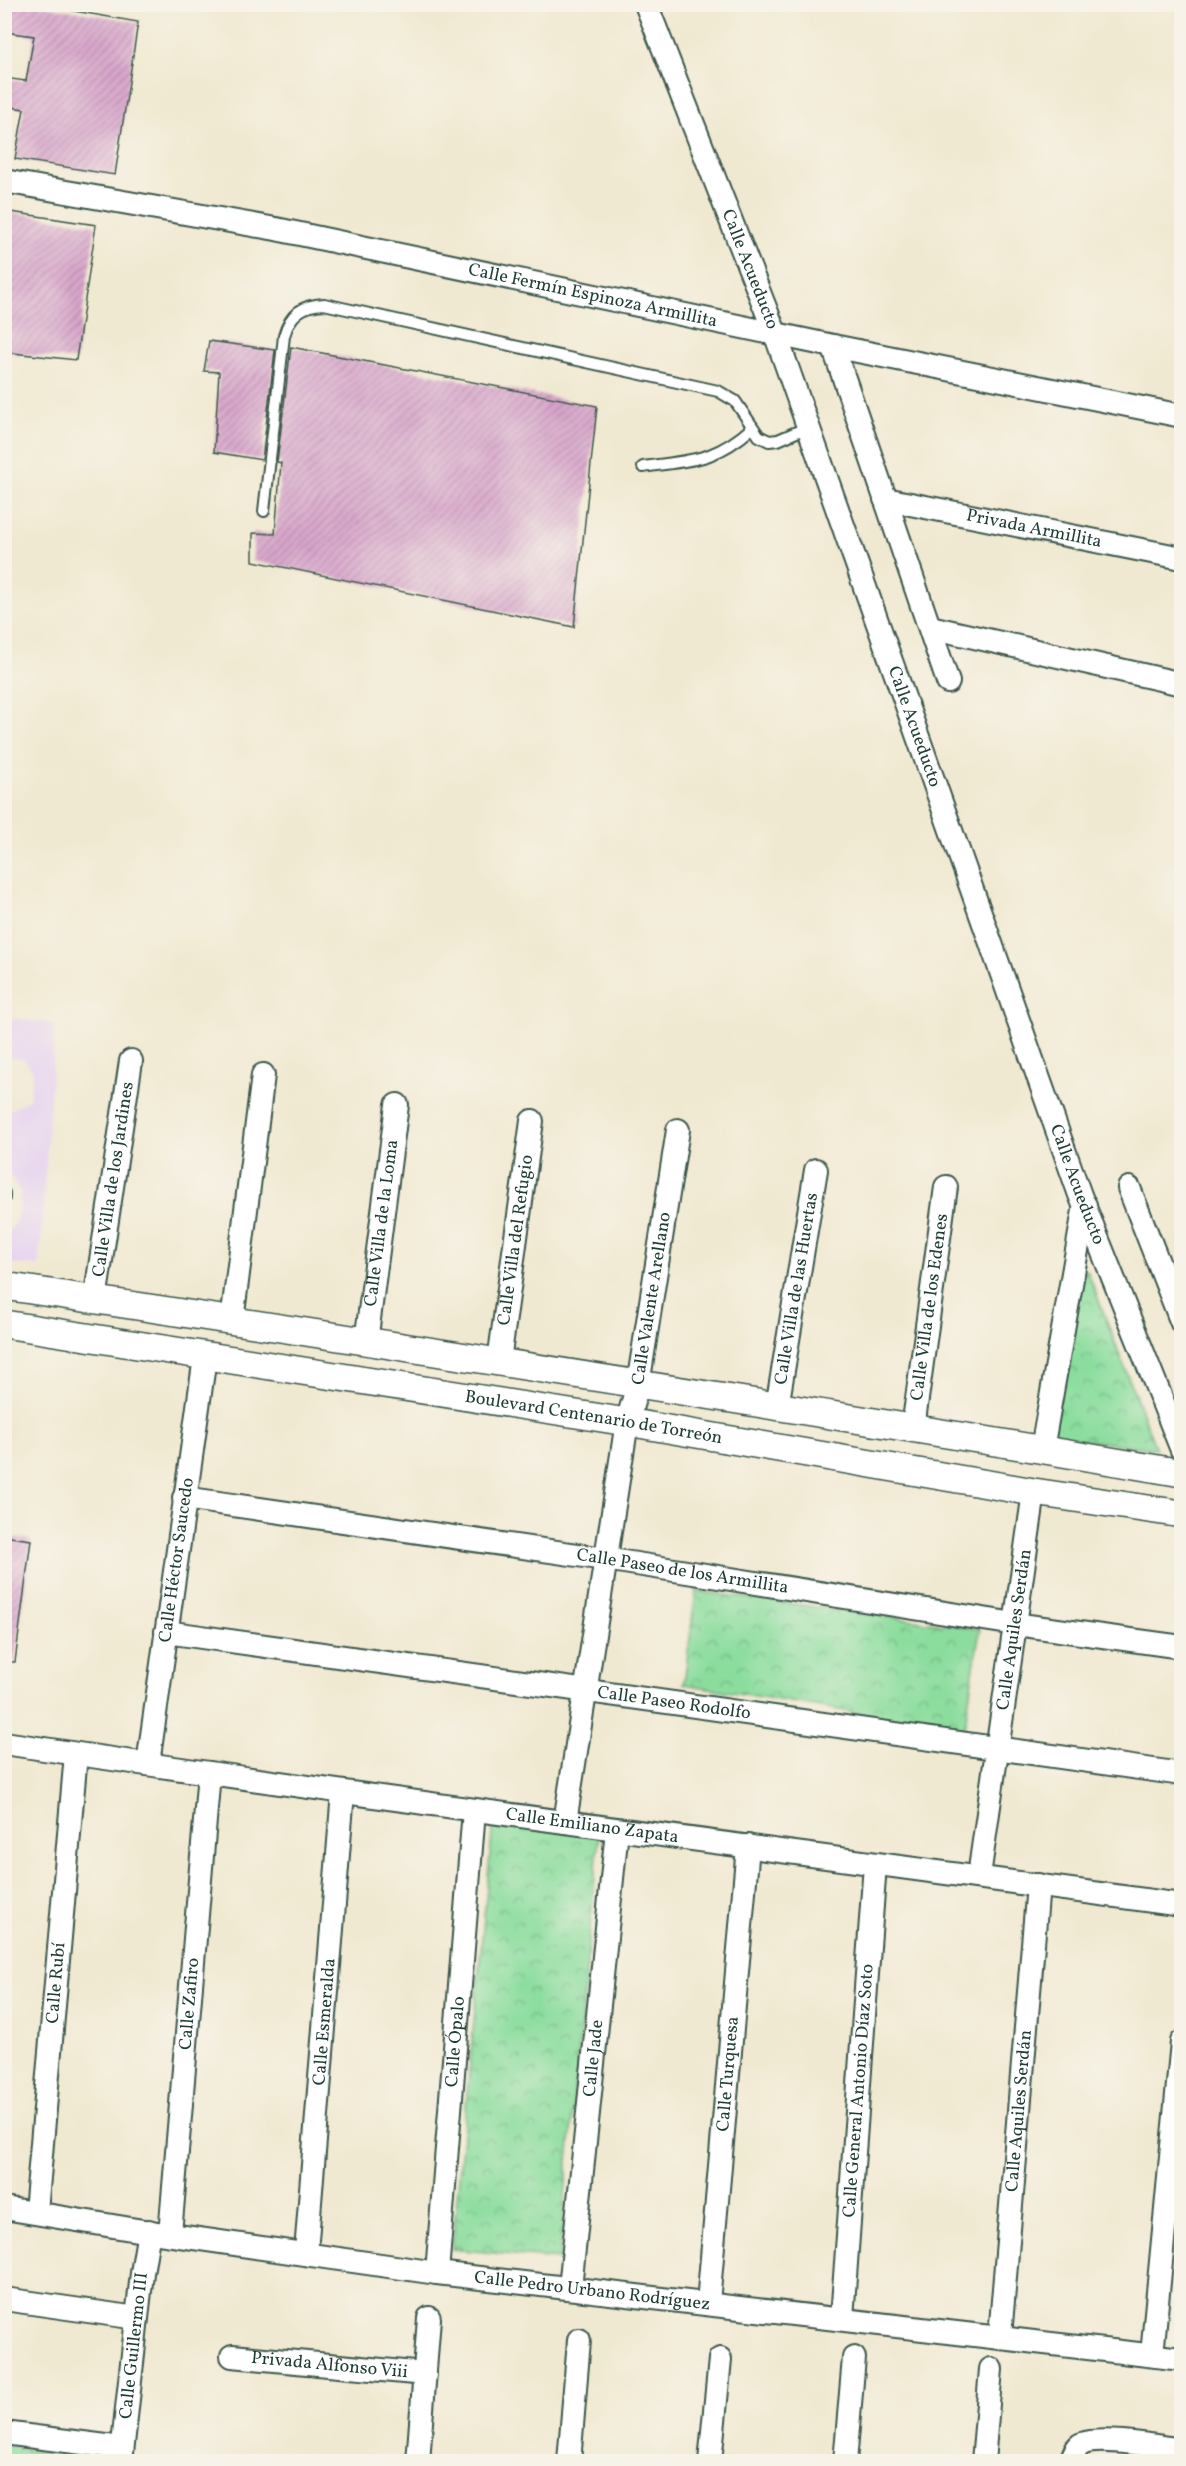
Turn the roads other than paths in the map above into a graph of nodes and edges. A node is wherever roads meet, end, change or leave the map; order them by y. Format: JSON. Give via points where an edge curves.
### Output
{"nodes":[{"id":1,"x":646,"y":4,"type":"edge"},
{"id":2,"x":4,"y":181,"type":"edge"},
{"id":3,"x":775,"y":333,"type":"junction"},
{"id":4,"x":833,"y":346,"type":"junction"},
{"id":5,"x":1182,"y":416,"type":"edge"},
{"id":6,"x":808,"y":427,"type":"junction"},
{"id":7,"x":752,"y":428,"type":"junction"},
{"id":8,"x":643,"y":467,"type":"dead end"},
{"id":9,"x":885,"y":499,"type":"junction"},
{"id":10,"x":264,"y":511,"type":"dead end"},
{"id":11,"x":1182,"y":558,"type":"edge"},
{"id":12,"x":930,"y":627,"type":"junction"},
{"id":13,"x":948,"y":682,"type":"dead end"},
{"id":14,"x":1182,"y":684,"type":"edge"},
{"id":15,"x":131,"y":1061,"type":"dead end"},
{"id":16,"x":263,"y":1075,"type":"dead end"},
{"id":17,"x":397,"y":1105,"type":"dead end"},
{"id":18,"x":532,"y":1121,"type":"dead end"},
{"id":19,"x":678,"y":1130,"type":"dead end"},
{"id":20,"x":816,"y":1170,"type":"dead end"},
{"id":21,"x":946,"y":1187,"type":"dead end"},
{"id":22,"x":1129,"y":1188,"type":"dead end"},
{"id":23,"x":4,"y":1193,"type":"edge"},
{"id":24,"x":4,"y":1198,"type":"edge"},
{"id":25,"x":1084,"y":1205,"type":"junction"},
{"id":26,"x":4,"y":1286,"type":"edge"},
{"id":27,"x":95,"y":1300,"type":"junction"},
{"id":28,"x":232,"y":1322,"type":"junction"},
{"id":29,"x":1182,"y":1323,"type":"edge"},
{"id":30,"x":4,"y":1324,"type":"edge"},
{"id":31,"x":366,"y":1342,"type":"junction"},
{"id":32,"x":205,"y":1357,"type":"junction"},
{"id":33,"x":499,"y":1361,"type":"junction"},
{"id":34,"x":633,"y":1402,"type":"junction"},
{"id":35,"x":777,"y":1407,"type":"junction"},
{"id":36,"x":904,"y":1427,"type":"junction"},
{"id":37,"x":1042,"y":1449,"type":"junction"},
{"id":38,"x":1182,"y":1450,"type":"edge"},
{"id":39,"x":1182,"y":1473,"type":"edge"},
{"id":40,"x":1034,"y":1492,"type":"junction"},
{"id":41,"x":184,"y":1498,"type":"junction"},
{"id":42,"x":1182,"y":1514,"type":"edge"},
{"id":43,"x":605,"y":1559,"type":"junction"},
{"id":44,"x":1015,"y":1624,"type":"junction"},
{"id":45,"x":166,"y":1632,"type":"junction"},
{"id":46,"x":1182,"y":1647,"type":"edge"},
{"id":47,"x":584,"y":1690,"type":"junction"},
{"id":48,"x":4,"y":1743,"type":"edge"},
{"id":49,"x":997,"y":1748,"type":"junction"},
{"id":50,"x":75,"y":1754,"type":"junction"},
{"id":51,"x":148,"y":1764,"type":"junction"},
{"id":52,"x":209,"y":1773,"type":"junction"},
{"id":53,"x":1182,"y":1774,"type":"edge"},
{"id":54,"x":343,"y":1792,"type":"junction"},
{"id":55,"x":474,"y":1810,"type":"junction"},
{"id":56,"x":565,"y":1822,"type":"junction"},
{"id":57,"x":617,"y":1830,"type":"junction"},
{"id":58,"x":748,"y":1846,"type":"junction"},
{"id":59,"x":875,"y":1864,"type":"junction"},
{"id":60,"x":979,"y":1876,"type":"junction"},
{"id":61,"x":1038,"y":1885,"type":"junction"},
{"id":62,"x":1182,"y":1905,"type":"edge"},
{"id":63,"x":1182,"y":2042,"type":"edge"},
{"id":64,"x":4,"y":2208,"type":"edge"},
{"id":65,"x":36,"y":2212,"type":"junction"},
{"id":66,"x":159,"y":2232,"type":"junction"},
{"id":67,"x":306,"y":2252,"type":"junction"},
{"id":68,"x":437,"y":2273,"type":"junction"},
{"id":69,"x":570,"y":2288,"type":"junction"},
{"id":70,"x":4,"y":2299,"type":"edge"},
{"id":71,"x":708,"y":2303,"type":"junction"},
{"id":72,"x":137,"y":2318,"type":"junction"},
{"id":73,"x":429,"y":2318,"type":"dead end"},
{"id":74,"x":842,"y":2318,"type":"junction"},
{"id":75,"x":1000,"y":2336,"type":"junction"},
{"id":76,"x":579,"y":2340,"type":"dead end"},
{"id":77,"x":1152,"y":2355,"type":"junction"},
{"id":78,"x":231,"y":2356,"type":"dead end"},
{"id":79,"x":854,"y":2358,"type":"dead end"},
{"id":80,"x":720,"y":2359,"type":"dead end"},
{"id":81,"x":1182,"y":2359,"type":"edge"},
{"id":82,"x":991,"y":2369,"type":"dead end"},
{"id":83,"x":425,"y":2374,"type":"junction"},
{"id":84,"x":4,"y":2433,"type":"edge"},
{"id":85,"x":1182,"y":2450,"type":"edge"},
{"id":86,"x":121,"y":2455,"type":"edge"},
{"id":87,"x":418,"y":2462,"type":"edge"},
{"id":88,"x":569,"y":2462,"type":"edge"},
{"id":89,"x":710,"y":2462,"type":"edge"},
{"id":90,"x":845,"y":2462,"type":"edge"},
{"id":91,"x":983,"y":2462,"type":"edge"},
{"id":92,"x":1071,"y":2462,"type":"edge"}],
"edges":[{"from":1,"to":3,"type":"street","name":"Calle Acueducto"},
{"from":2,"to":3,"type":"street","name":"Calle Fermín Espinoza Armillita","via":[[276,229]]},
{"from":3,"to":4,"type":"street","name":"Calle Fermín Espinoza Armillita"},
{"from":3,"to":6,"type":"street","name":"Calle Acueducto"},
{"from":4,"to":5,"type":"street","name":"Calle Fermín Espinoza Armillita"},
{"from":4,"to":9,"type":"street"},
{"from":6,"to":7,"type":"lane","via":[[770,441]]},
{"from":6,"to":25,"type":"street","name":"Calle Acueducto"},
{"from":7,"to":8,"type":"lane","via":[[709,457]]},
{"from":7,"to":10,"type":"lane","via":[[735,401],[718,392],[324,304],[310,305],[291,318],[284,336]]},
{"from":9,"to":11,"type":"street","name":"Privada Armillita"},
{"from":9,"to":12,"type":"street"},
{"from":12,"to":13,"type":"street"},
{"from":12,"to":14,"type":"street"},
{"from":15,"to":27,"type":"street","name":"Calle Villa de los Jardines"},
{"from":16,"to":28,"type":"street"},
{"from":17,"to":31,"type":"street","name":"Calle Villa de la Loma"},
{"from":18,"to":33,"type":"street","name":"Calle Villa del Refugio"},
{"from":19,"to":34,"type":"street","name":"Calle Valente Arellano"},
{"from":20,"to":35,"type":"street","name":"Calle Villa de las Huertas"},
{"from":21,"to":36,"type":"street","name":"Calle Villa de los Edenes"},
{"from":22,"to":29,"type":"street"},
{"from":23,"to":24,"type":"lane"},
{"from":25,"to":37,"type":"street"},
{"from":25,"to":38,"type":"street","name":"Calle Acueducto"},
{"from":26,"to":27,"type":"street","name":"Boulevard Centenario de Torreón"},
{"from":27,"to":28,"type":"street","name":"Boulevard Centenario de Torreón"},
{"from":28,"to":31,"type":"street","name":"Boulevard Centenario de Torreón"},
{"from":30,"to":32,"type":"street","name":"Boulevard Centenario de Torreón"},
{"from":31,"to":33,"type":"street","name":"Boulevard Centenario de Torreón"},
{"from":32,"to":34,"type":"street","name":"Boulevard Centenario de Torreón"},
{"from":32,"to":41,"type":"street","name":"Calle Héctor Saucedo"},
{"from":33,"to":34,"type":"street","name":"Boulevard Centenario de Torreón"},
{"from":34,"to":35,"type":"street","name":"Boulevard Centenario de Torreón"},
{"from":34,"to":36,"type":"street","via":[[885,1439]]},
{"from":34,"to":40,"type":"street","name":"Boulevard Centenario de Torreón"},
{"from":34,"to":43,"type":"street","name":"Calle Valente Arellano"},
{"from":35,"to":36,"type":"street","name":"Boulevard Centenario de Torreón"},
{"from":36,"to":37,"type":"street","name":"Boulevard Centenario de Torreón"},
{"from":37,"to":39,"type":"street","name":"Boulevard Centenario de Torreón"},
{"from":40,"to":42,"type":"street","name":"Boulevard Centenario de Torreón"},
{"from":40,"to":44,"type":"street","name":"Calle Aquiles Serdán"},
{"from":41,"to":43,"type":"street","name":"Calle Paseo de los Armillita"},
{"from":41,"to":45,"type":"street","name":"Calle Héctor Saucedo"},
{"from":43,"to":44,"type":"street","name":"Calle Paseo de los Armillita"},
{"from":43,"to":47,"type":"street","name":"Calle Valente Arellano"},
{"from":44,"to":46,"type":"street","name":"Calle Paseo de los Armillita"},
{"from":44,"to":49,"type":"street","name":"Calle Aquiles Serdán"},
{"from":45,"to":47,"type":"street","name":"Calle Paseo Rodolfo"},
{"from":45,"to":51,"type":"street","name":"Calle Héctor Saucedo"},
{"from":47,"to":49,"type":"street","name":"Calle Paseo Rodolfo"},
{"from":47,"to":56,"type":"street","name":"Calle Valente Arellano"},
{"from":48,"to":50,"type":"street","name":"Calle Emiliano Zapata"},
{"from":49,"to":53,"type":"street","name":"Calle Paseo Rodolfo"},
{"from":49,"to":60,"type":"street","name":"Calle Aquiles Serdán"},
{"from":50,"to":51,"type":"street","name":"Calle Emiliano Zapata"},
{"from":50,"to":65,"type":"street","name":"Calle Rubí"},
{"from":51,"to":52,"type":"street","name":"Calle Emiliano Zapata"},
{"from":52,"to":54,"type":"street","name":"Calle Emiliano Zapata"},
{"from":52,"to":66,"type":"street","name":"Calle Zafiro"},
{"from":54,"to":55,"type":"street","name":"Calle Emiliano Zapata"},
{"from":54,"to":67,"type":"street","name":"Calle Esmeralda"},
{"from":55,"to":56,"type":"street","name":"Calle Emiliano Zapata"},
{"from":55,"to":68,"type":"street","name":"Calle Ópalo"},
{"from":56,"to":57,"type":"street","name":"Calle Emiliano Zapata"},
{"from":57,"to":58,"type":"street","name":"Calle Emiliano Zapata"},
{"from":57,"to":69,"type":"street","name":"Calle Jade"},
{"from":58,"to":59,"type":"street","name":"Calle Emiliano Zapata"},
{"from":58,"to":71,"type":"street","name":"Calle Turquesa"},
{"from":59,"to":60,"type":"street","name":"Calle Emiliano Zapata"},
{"from":59,"to":74,"type":"street","name":"Calle General Antonio Díaz Soto"},
{"from":60,"to":61,"type":"street","name":"Calle Emiliano Zapata"},
{"from":61,"to":62,"type":"street","name":"Calle Emiliano Zapata"},
{"from":61,"to":75,"type":"street","name":"Calle Aquiles Serdán"},
{"from":63,"to":77,"type":"street"},
{"from":64,"to":65,"type":"street","name":"Calle Pedro Urbano Rodríguez"},
{"from":65,"to":66,"type":"street","name":"Calle Pedro Urbano Rodríguez"},
{"from":66,"to":67,"type":"street","name":"Calle Pedro Urbano Rodríguez"},
{"from":66,"to":72,"type":"street","name":"Calle Guillermo III"},
{"from":67,"to":68,"type":"street","name":"Calle Pedro Urbano Rodríguez"},
{"from":68,"to":69,"type":"street","name":"Calle Pedro Urbano Rodríguez"},
{"from":69,"to":71,"type":"street","name":"Calle Pedro Urbano Rodríguez"},
{"from":70,"to":72,"type":"street"},
{"from":71,"to":74,"type":"street","name":"Calle Pedro Urbano Rodríguez"},
{"from":72,"to":86,"type":"street","name":"Calle Guillermo III"},
{"from":73,"to":83,"type":"street"},
{"from":74,"to":75,"type":"street","name":"Calle Pedro Urbano Rodríguez"},
{"from":75,"to":77,"type":"street","name":"Calle Pedro Urbano Rodríguez"},
{"from":76,"to":88,"type":"street"},
{"from":77,"to":81,"type":"street","name":"Calle Pedro Urbano Rodríguez"},
{"from":78,"to":83,"type":"street","name":"Privada Alfonso Viii"},
{"from":79,"to":90,"type":"street"},
{"from":80,"to":89,"type":"street"},
{"from":82,"to":91,"type":"street"},
{"from":83,"to":87,"type":"street"},
{"from":84,"to":86,"type":"street"},
{"from":85,"to":92,"type":"street","via":[[1089,2442],[1080,2445]]}]}
